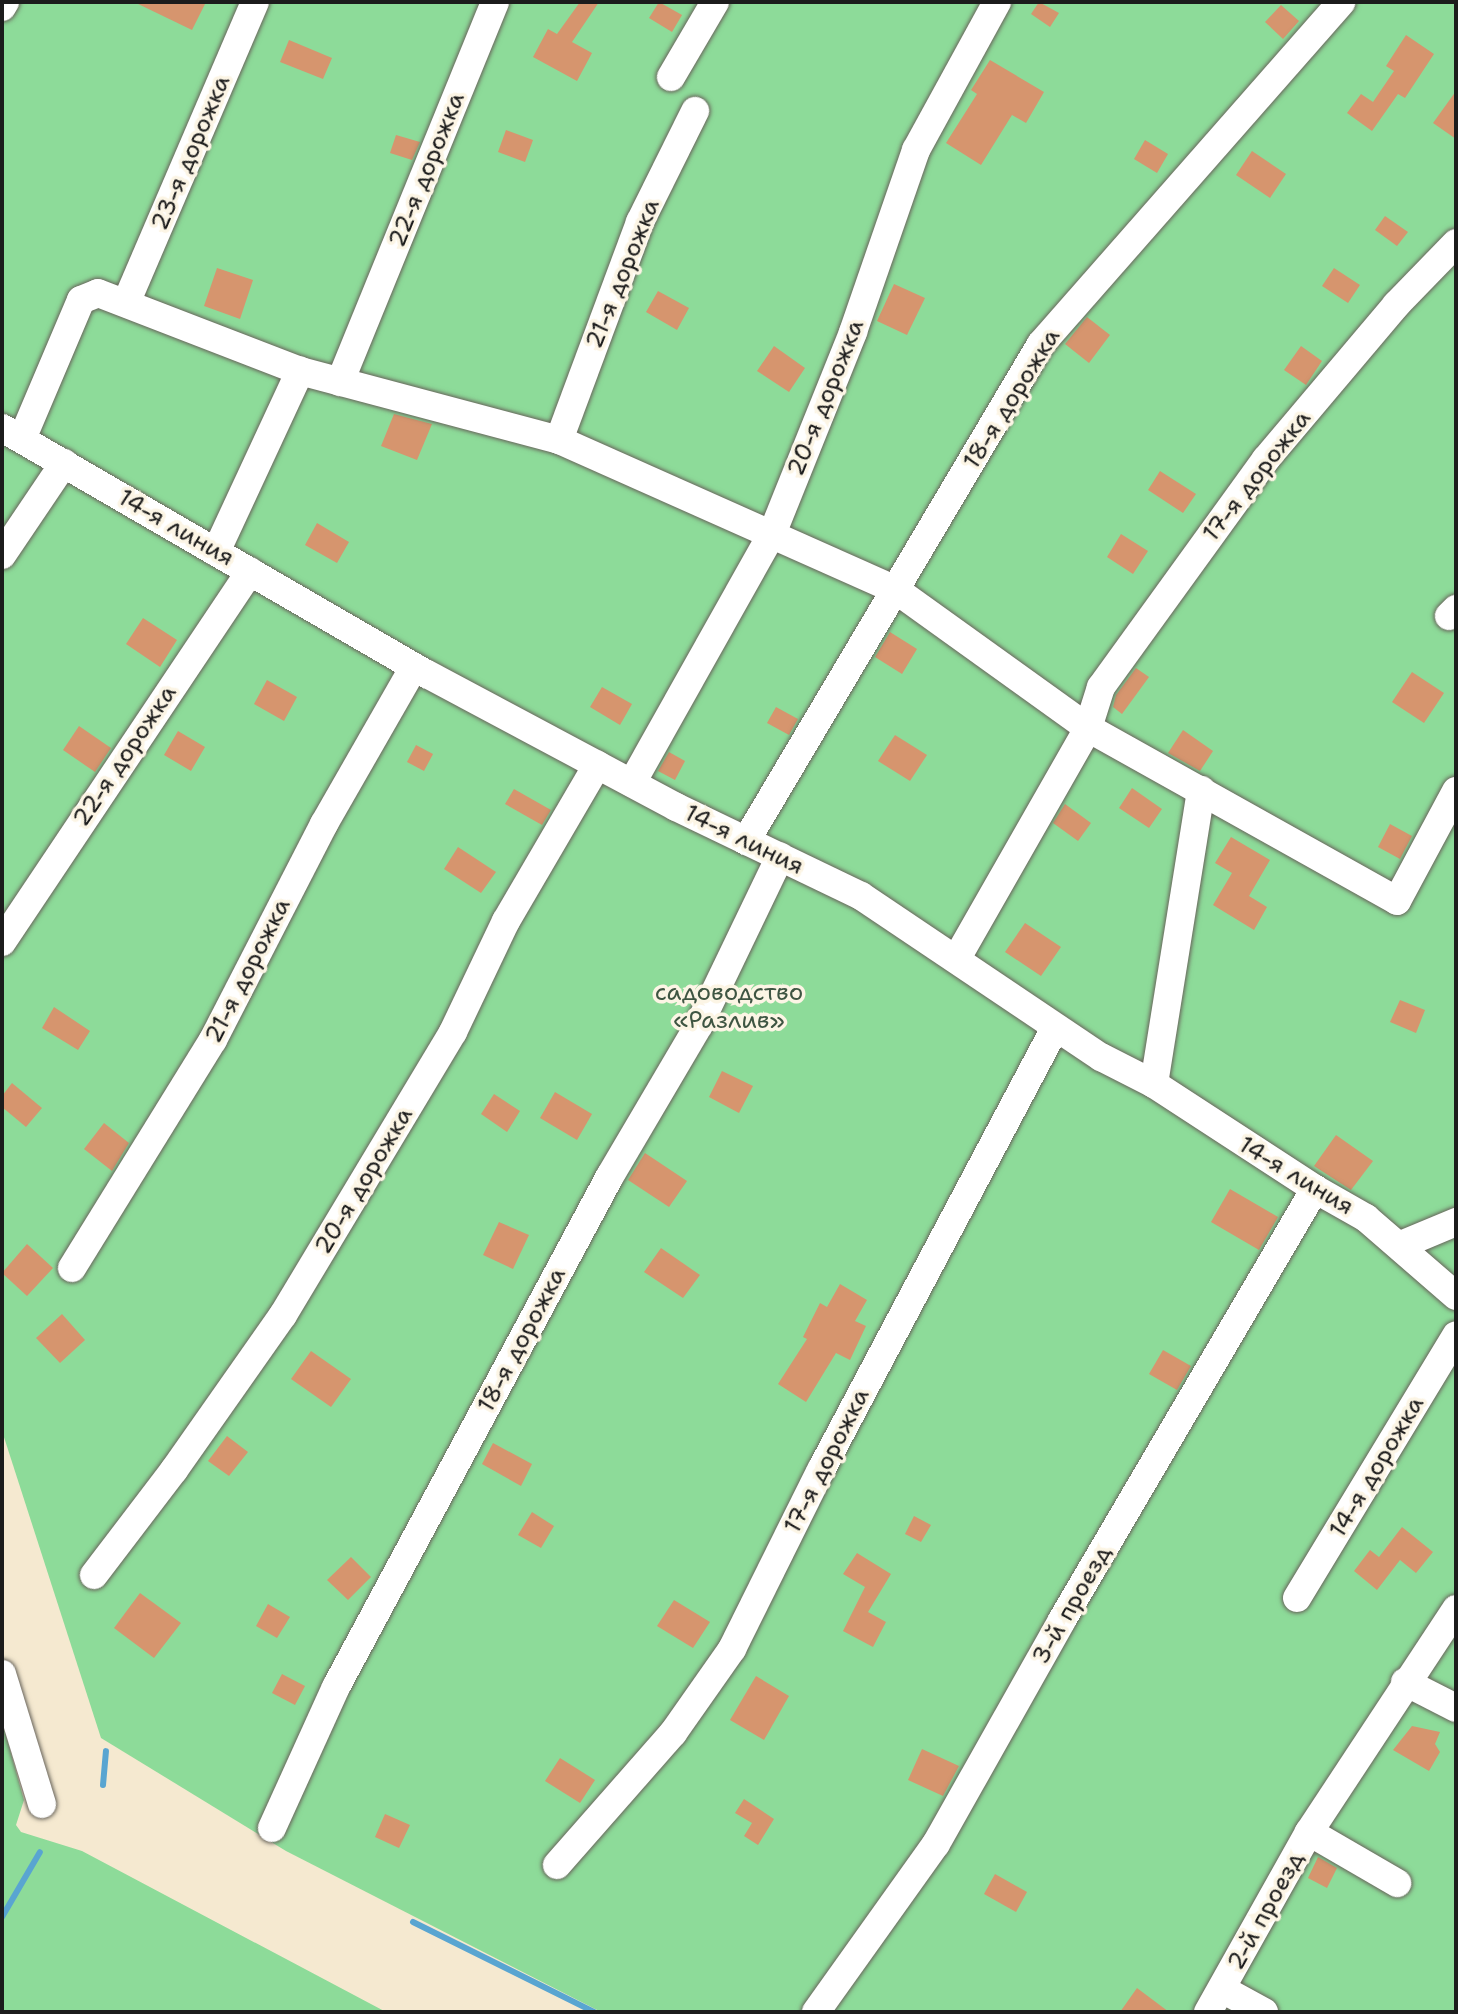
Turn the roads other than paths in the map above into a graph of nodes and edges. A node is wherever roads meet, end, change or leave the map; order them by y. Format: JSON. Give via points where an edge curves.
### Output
{"nodes":[{"id":1,"x":255,"y":2,"type":"edge"},
{"id":2,"x":495,"y":2,"type":"edge"},
{"id":3,"x":715,"y":2,"type":"edge"},
{"id":4,"x":997,"y":2,"type":"edge"},
{"id":5,"x":1341,"y":2,"type":"edge"},
{"id":6,"x":671,"y":77,"type":"dead end"},
{"id":7,"x":695,"y":111,"type":"dead end"},
{"id":8,"x":1456,"y":243,"type":"edge"},
{"id":9,"x":126,"y":303,"type":"junction"},
{"id":10,"x":300,"y":371,"type":"junction"},
{"id":11,"x":340,"y":382,"type":"junction"},
{"id":12,"x":12,"y":434,"type":"edge"},
{"id":13,"x":559,"y":440,"type":"junction"},
{"id":14,"x":64,"y":463,"type":"junction"},
{"id":15,"x":772,"y":534,"type":"junction"},
{"id":16,"x":216,"y":552,"type":"junction"},
{"id":17,"x":2,"y":555,"type":"edge"},
{"id":18,"x":250,"y":571,"type":"junction"},
{"id":19,"x":896,"y":590,"type":"junction"},
{"id":20,"x":414,"y":667,"type":"junction"},
{"id":21,"x":1088,"y":728,"type":"junction"},
{"id":22,"x":597,"y":765,"type":"junction"},
{"id":23,"x":632,"y":783,"type":"junction"},
{"id":24,"x":1201,"y":790,"type":"junction"},
{"id":25,"x":1456,"y":791,"type":"edge"},
{"id":26,"x":746,"y":841,"type":"junction"},
{"id":27,"x":780,"y":857,"type":"junction"},
{"id":28,"x":2,"y":942,"type":"edge"},
{"id":29,"x":957,"y":958,"type":"junction"},
{"id":30,"x":1055,"y":1028,"type":"junction"},
{"id":31,"x":1154,"y":1084,"type":"junction"},
{"id":32,"x":1315,"y":1189,"type":"junction"},
{"id":33,"x":1456,"y":1222,"type":"edge"},
{"id":34,"x":1401,"y":1245,"type":"junction"},
{"id":35,"x":72,"y":1268,"type":"dead end"},
{"id":36,"x":1456,"y":1296,"type":"edge"},
{"id":37,"x":1456,"y":1335,"type":"edge"},
{"id":38,"x":94,"y":1575,"type":"dead end"},
{"id":39,"x":1297,"y":1598,"type":"dead end"},
{"id":40,"x":1456,"y":1609,"type":"edge"},
{"id":41,"x":2,"y":1674,"type":"edge"},
{"id":42,"x":1405,"y":1682,"type":"junction"},
{"id":43,"x":1456,"y":1708,"type":"edge"},
{"id":44,"x":42,"y":1804,"type":"dead end"},
{"id":45,"x":272,"y":1828,"type":"dead end"},
{"id":46,"x":1309,"y":1832,"type":"junction"},
{"id":47,"x":557,"y":1865,"type":"dead end"},
{"id":48,"x":1397,"y":1883,"type":"dead end"},
{"id":49,"x":1215,"y":2001,"type":"edge"},
{"id":50,"x":816,"y":2012,"type":"edge"},
{"id":51,"x":1264,"y":2012,"type":"edge"}],
"edges":[{"from":1,"to":9,"type":"street","name":"23-я дорожка"},
{"from":2,"to":11,"type":"street","name":"22-я дорожка"},
{"from":3,"to":6,"type":"street"},
{"from":4,"to":15,"type":"street","name":"20-я дорожка","via":[[916,150],[853,332]]},
{"from":5,"to":19,"type":"street","name":"18-я дорожка","via":[[1041,344]]},
{"from":7,"to":13,"type":"street","name":"21-я дорожка","via":[[640,222]]},
{"from":8,"to":21,"type":"street","name":"17-я дорожка","via":[[1396,305],[1266,459],[1101,687]]},
{"from":9,"to":10,"type":"street"},
{"from":9,"to":12,"type":"street","via":[[98,293],[81,300]]},
{"from":10,"to":11,"type":"street"},
{"from":10,"to":16,"type":"street"},
{"from":11,"to":13,"type":"street"},
{"from":12,"to":14,"type":"street","name":"14-я линия"},
{"from":13,"to":15,"type":"street"},
{"from":14,"to":16,"type":"street","name":"14-я линия"},
{"from":14,"to":17,"type":"street"},
{"from":15,"to":19,"type":"street"},
{"from":15,"to":23,"type":"street","name":"20-я дорожка"},
{"from":16,"to":18,"type":"street","name":"14-я линия"},
{"from":18,"to":20,"type":"street","name":"14-я линия"},
{"from":18,"to":28,"type":"street","name":"22-я дорожка"},
{"from":19,"to":21,"type":"street"},
{"from":19,"to":26,"type":"street","name":"18-я дорожка"},
{"from":20,"to":22,"type":"street","name":"14-я линия"},
{"from":20,"to":35,"type":"street","name":"21-я дорожка","via":[[324,824],[213,1040]]},
{"from":21,"to":24,"type":"street"},
{"from":21,"to":29,"type":"street","name":"17-я дорожка"},
{"from":22,"to":23,"type":"street","name":"14-я линия"},
{"from":22,"to":38,"type":"street","name":"20-я дорожка","via":[[506,921],[453,1032],[283,1315]]},
{"from":23,"to":26,"type":"street","name":"14-я линия"},
{"from":24,"to":25,"type":"street","via":[[1397,901]]},
{"from":24,"to":31,"type":"street"},
{"from":26,"to":27,"type":"street","name":"14-я линия"},
{"from":27,"to":29,"type":"street","name":"14-я линия","via":[[861,896]]},
{"from":27,"to":45,"type":"street","name":"18-я дорожка","via":[[699,1025],[610,1176],[336,1687]]},
{"from":29,"to":30,"type":"street","name":"14-я линия"},
{"from":30,"to":31,"type":"street","name":"14-я линия"},
{"from":30,"to":47,"type":"street","name":"17-я дорожка","via":[[732,1649],[673,1733]]},
{"from":31,"to":32,"type":"street","name":"14-я линия"},
{"from":32,"to":34,"type":"street","name":"14-я линия"},
{"from":32,"to":50,"type":"street","name":"3-й проезд","via":[[936,1844]]},
{"from":33,"to":34,"type":"street"},
{"from":34,"to":36,"type":"street","name":"14-я линия"},
{"from":37,"to":39,"type":"street","name":"14-я дорожка"},
{"from":40,"to":42,"type":"street","name":"2-й проезд"},
{"from":41,"to":44,"type":"street"},
{"from":42,"to":43,"type":"street"},
{"from":42,"to":46,"type":"street","name":"2-й проезд"},
{"from":46,"to":48,"type":"street","name":"2-й проезд"},
{"from":46,"to":49,"type":"street","name":"2-й проезд"},
{"from":49,"to":51,"type":"street","name":"2-й проезд"}]}
